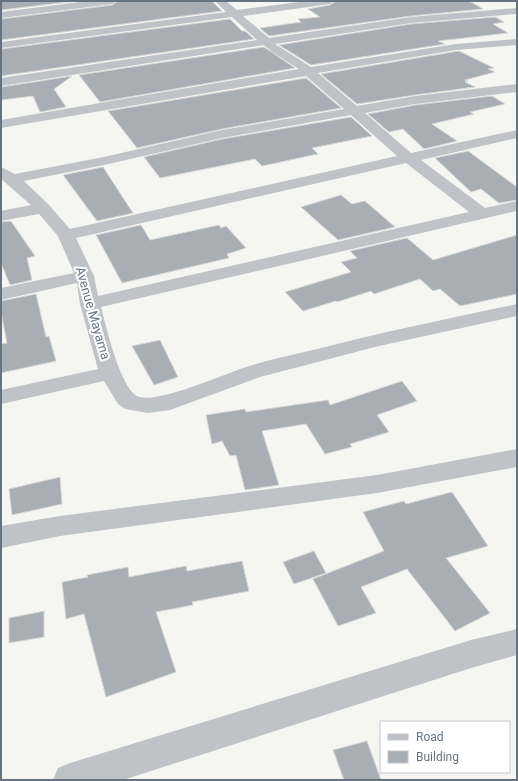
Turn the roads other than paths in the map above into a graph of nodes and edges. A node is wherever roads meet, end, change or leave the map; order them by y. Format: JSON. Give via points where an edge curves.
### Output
{"nodes":[{"id":1,"x":112,"y":1,"type":"edge"},
{"id":2,"x":220,"y":1,"type":"edge"},
{"id":3,"x":330,"y":1,"type":"edge"},
{"id":4,"x":509,"y":1,"type":"edge"},
{"id":5,"x":233,"y":13,"type":"junction"},
{"id":6,"x":516,"y":13,"type":"edge"},
{"id":7,"x":1,"y":15,"type":"edge"},
{"id":8,"x":265,"y":42,"type":"junction"},
{"id":9,"x":517,"y":42,"type":"edge"},
{"id":10,"x":1,"y":45,"type":"edge"},
{"id":11,"x":307,"y":72,"type":"junction"},
{"id":12,"x":1,"y":82,"type":"edge"},
{"id":13,"x":517,"y":88,"type":"edge"},
{"id":14,"x":354,"y":111,"type":"junction"},
{"id":15,"x":1,"y":124,"type":"edge"},
{"id":16,"x":517,"y":134,"type":"edge"},
{"id":17,"x":407,"y":157,"type":"junction"},
{"id":18,"x":6,"y":175,"type":"edge"},
{"id":19,"x":517,"y":206,"type":"edge"},
{"id":20,"x":43,"y":208,"type":"junction"},
{"id":21,"x":480,"y":213,"type":"junction"},
{"id":22,"x":1,"y":216,"type":"edge"},
{"id":23,"x":66,"y":235,"type":"junction"},
{"id":24,"x":85,"y":276,"type":"junction"},
{"id":25,"x":1,"y":294,"type":"edge"},
{"id":26,"x":90,"y":304,"type":"junction"},
{"id":27,"x":517,"y":310,"type":"edge"},
{"id":28,"x":110,"y":373,"type":"junction"},
{"id":29,"x":1,"y":397,"type":"edge"},
{"id":30,"x":517,"y":458,"type":"edge"},
{"id":31,"x":1,"y":537,"type":"edge"},
{"id":32,"x":517,"y":642,"type":"edge"},
{"id":33,"x":70,"y":780,"type":"edge"}],
"edges":[{"from":1,"to":7,"type":"street"},
{"from":2,"to":5,"type":"street"},
{"from":3,"to":5,"type":"street"},
{"from":4,"to":6,"type":"street"},
{"from":5,"to":8,"type":"street"},
{"from":5,"to":10,"type":"street"},
{"from":6,"to":8,"type":"street","via":[[411,20]]},
{"from":8,"to":11,"type":"street","via":[[301,65]]},
{"from":8,"to":12,"type":"street"},
{"from":9,"to":11,"type":"street","via":[[456,47]]},
{"from":11,"to":14,"type":"street"},
{"from":11,"to":15,"type":"street"},
{"from":13,"to":14,"type":"street","via":[[415,100]]},
{"from":14,"to":17,"type":"street"},
{"from":14,"to":18,"type":"street","via":[[222,134],[104,161]]},
{"from":16,"to":17,"type":"street"},
{"from":17,"to":21,"type":"street"},
{"from":17,"to":23,"type":"street"},
{"from":18,"to":20,"type":"street","name":"Avenue Mayama"},
{"from":19,"to":21,"type":"street"},
{"from":20,"to":22,"type":"street"},
{"from":20,"to":23,"type":"street","name":"Avenue Mayama"},
{"from":21,"to":26,"type":"street"},
{"from":23,"to":24,"type":"street","name":"Avenue Mayama"},
{"from":24,"to":25,"type":"street"},
{"from":24,"to":26,"type":"street","name":"Avenue Mayama"},
{"from":26,"to":28,"type":"street","name":"Avenue Mayama"},
{"from":27,"to":28,"type":"street","name":"Avenue Mayama","via":[[378,340],[253,372],[170,402],[133,404],[126,399]]},
{"from":28,"to":29,"type":"street"},
{"from":30,"to":31,"type":"street","via":[[377,484],[60,526]]},
{"from":32,"to":33,"type":"street","via":[[471,654]]}]}
